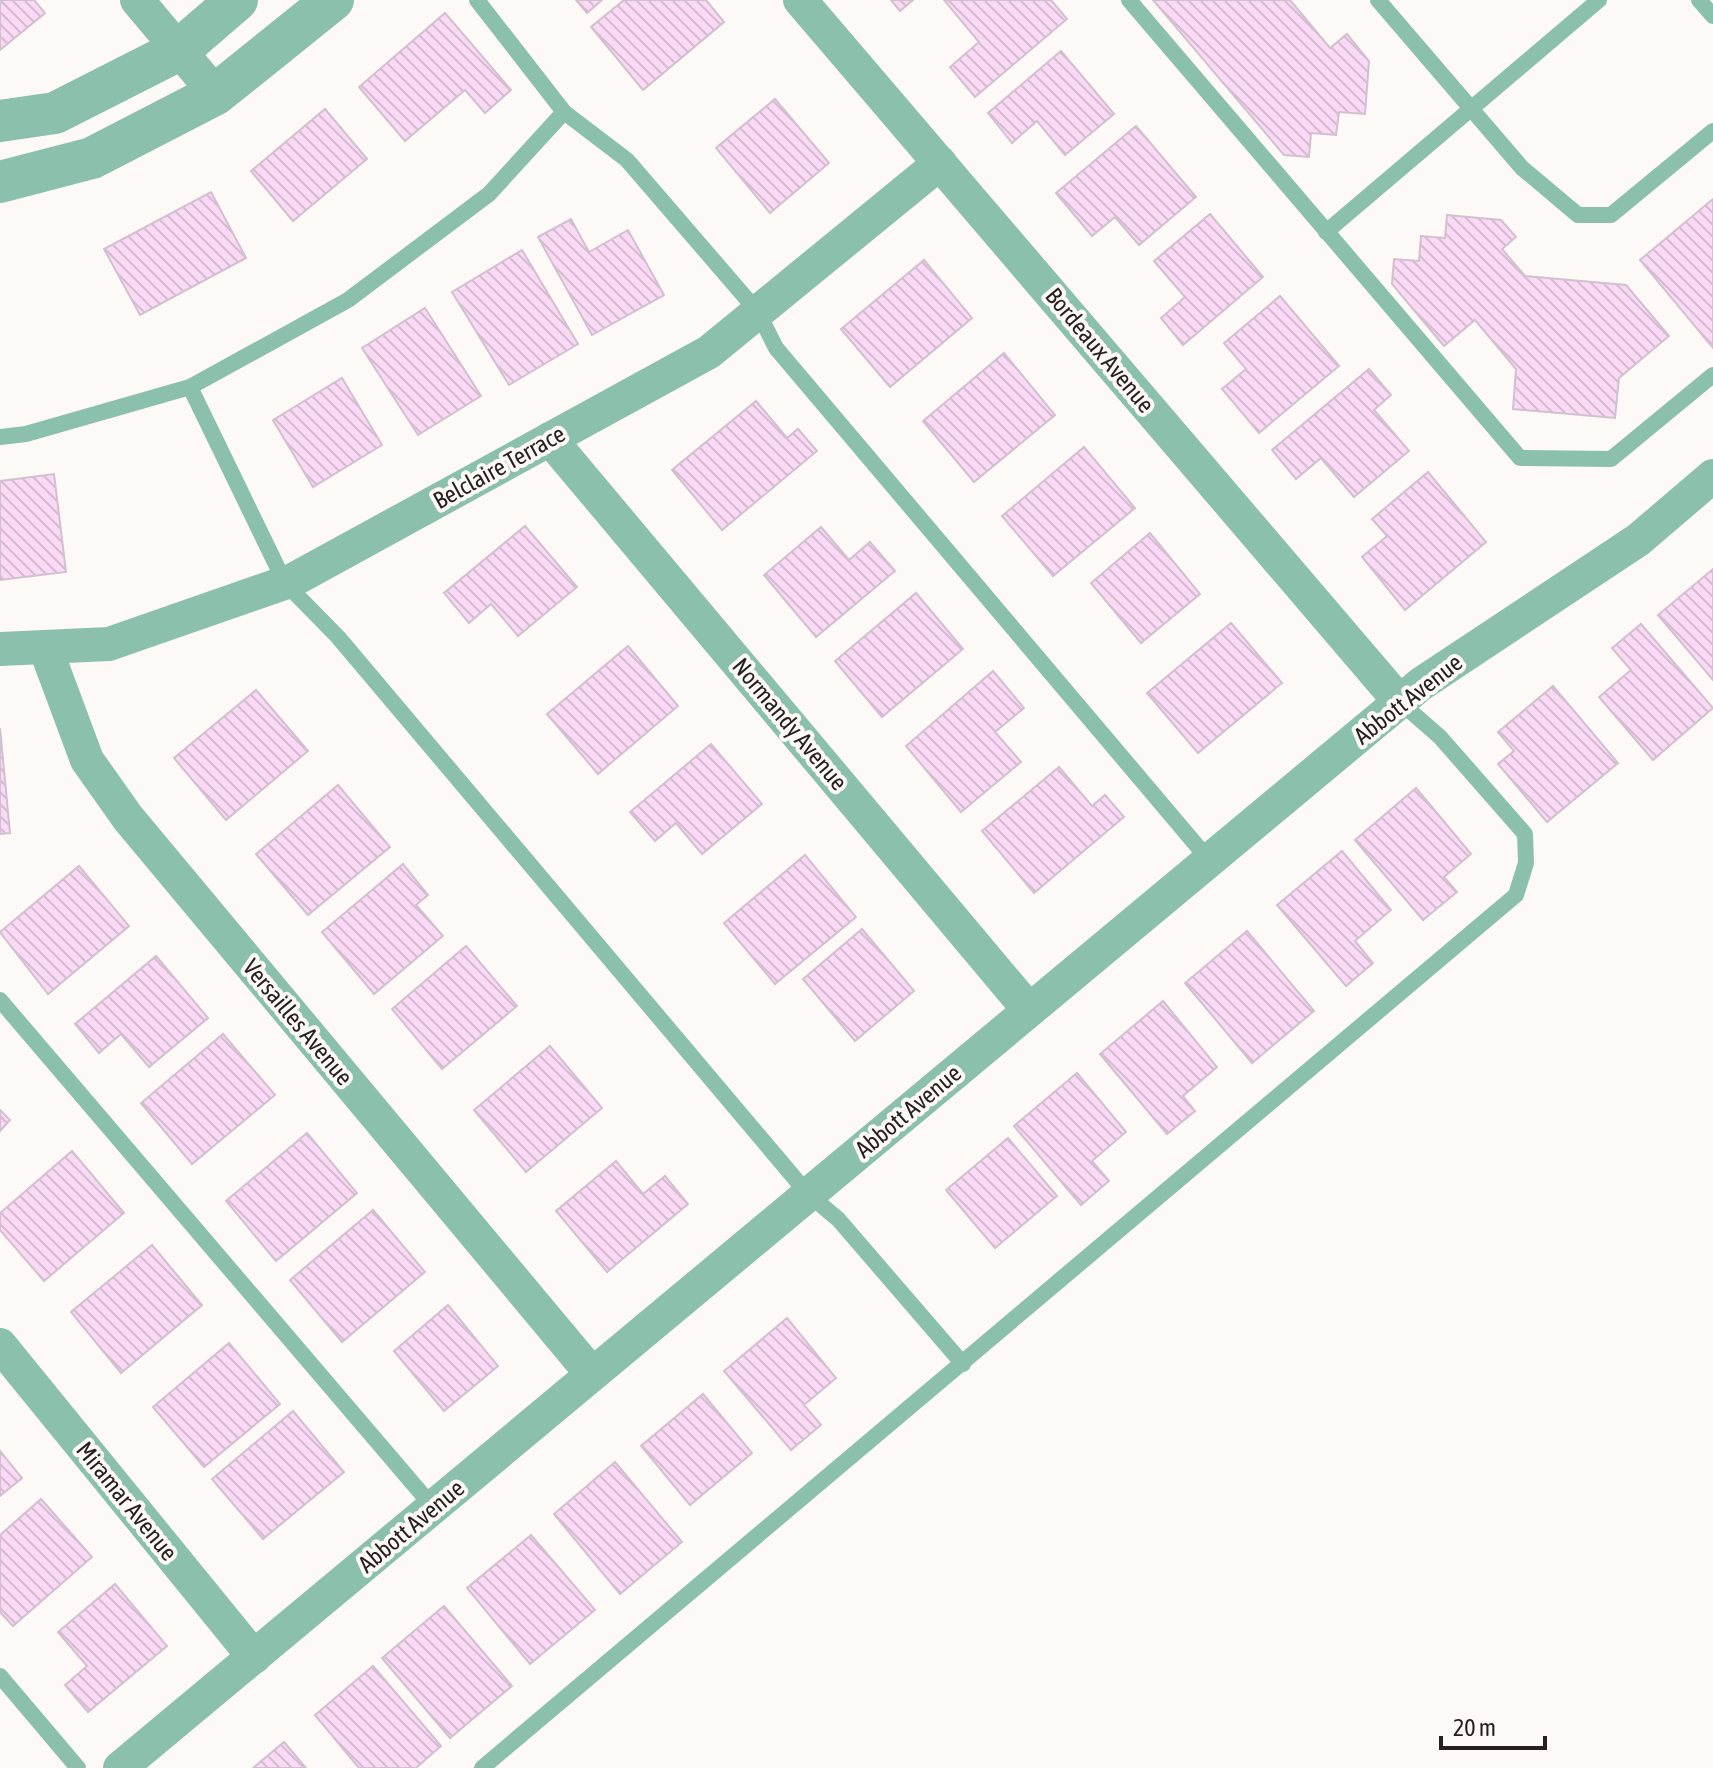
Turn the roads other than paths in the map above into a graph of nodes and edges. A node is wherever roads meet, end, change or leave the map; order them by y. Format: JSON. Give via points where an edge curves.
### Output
{"nodes":[{"id":1,"x":137,"y":0,"type":"edge"},
{"id":2,"x":237,"y":0,"type":"edge"},
{"id":3,"x":333,"y":0,"type":"edge"},
{"id":4,"x":477,"y":0,"type":"edge"},
{"id":5,"x":800,"y":0,"type":"edge"},
{"id":6,"x":1129,"y":0,"type":"edge"},
{"id":7,"x":1378,"y":0,"type":"edge"},
{"id":8,"x":1599,"y":0,"type":"edge"},
{"id":9,"x":1699,"y":0,"type":"edge"},
{"id":10,"x":1713,"y":16,"type":"edge"},
{"id":11,"x":179,"y":50,"type":"junction"},
{"id":12,"x":216,"y":94,"type":"junction"},
{"id":13,"x":1469,"y":110,"type":"junction"},
{"id":14,"x":564,"y":112,"type":"junction"},
{"id":15,"x":0,"y":121,"type":"edge"},
{"id":16,"x":1713,"y":131,"type":"edge"},
{"id":17,"x":940,"y":163,"type":"junction"},
{"id":18,"x":0,"y":182,"type":"edge"},
{"id":19,"x":1326,"y":232,"type":"junction"},
{"id":20,"x":758,"y":312,"type":"junction"},
{"id":21,"x":1713,"y":375,"type":"edge"},
{"id":22,"x":190,"y":387,"type":"junction"},
{"id":23,"x":0,"y":437,"type":"edge"},
{"id":24,"x":550,"y":439,"type":"junction"},
{"id":25,"x":1713,"y":476,"type":"edge"},
{"id":26,"x":285,"y":583,"type":"junction"},
{"id":27,"x":45,"y":647,"type":"junction"},
{"id":28,"x":0,"y":649,"type":"edge"},
{"id":29,"x":1400,"y":702,"type":"junction"},
{"id":30,"x":1209,"y":860,"type":"junction"},
{"id":31,"x":0,"y":1000,"type":"edge"},
{"id":32,"x":1029,"y":1010,"type":"junction"},
{"id":33,"x":808,"y":1194,"type":"junction"},
{"id":34,"x":0,"y":1345,"type":"edge"},
{"id":35,"x":963,"y":1364,"type":"junction"},
{"id":36,"x":592,"y":1374,"type":"junction"},
{"id":37,"x":433,"y":1507,"type":"junction"},
{"id":38,"x":254,"y":1657,"type":"junction"},
{"id":39,"x":0,"y":1676,"type":"edge"},
{"id":40,"x":78,"y":1768,"type":"edge"},
{"id":41,"x":120,"y":1768,"type":"edge"},
{"id":42,"x":482,"y":1768,"type":"edge"}],
"edges":[{"from":1,"to":11,"type":"street"},
{"from":2,"to":11,"type":"street"},
{"from":3,"to":12,"type":"street"},
{"from":4,"to":14,"type":"lane"},
{"from":5,"to":17,"type":"street","name":"Bordeaux Avenue"},
{"from":6,"to":19,"type":"lane"},
{"from":7,"to":13,"type":"lane"},
{"from":8,"to":13,"type":"lane"},
{"from":9,"to":10,"type":"lane"},
{"from":11,"to":12,"type":"street"},
{"from":11,"to":15,"type":"street","via":[[55,113]]},
{"from":12,"to":18,"type":"street","via":[[92,158]]},
{"from":13,"to":16,"type":"lane","via":[[1522,168],[1578,215],[1611,215]]},
{"from":13,"to":19,"type":"lane"},
{"from":14,"to":20,"type":"lane","via":[[627,160]]},
{"from":14,"to":22,"type":"lane","via":[[489,194],[348,300]]},
{"from":17,"to":20,"type":"street","name":"Belclaire Terrace"},
{"from":17,"to":29,"type":"street","name":"Bordeaux Avenue"},
{"from":19,"to":21,"type":"lane","via":[[1520,458],[1611,459]]},
{"from":20,"to":24,"type":"street","name":"Belclaire Terrace","via":[[709,352]]},
{"from":20,"to":30,"type":"lane","via":[[785,360]]},
{"from":22,"to":23,"type":"lane"},
{"from":22,"to":26,"type":"lane"},
{"from":24,"to":26,"type":"street","name":"Belclaire Terrace"},
{"from":24,"to":32,"type":"street","name":"Normandy Avenue"},
{"from":25,"to":29,"type":"street","name":"Abbott Avenue","via":[[1638,540]]},
{"from":26,"to":27,"type":"street","name":"Belclaire Terrace","via":[[109,644]]},
{"from":26,"to":33,"type":"lane","via":[[338,637]]},
{"from":27,"to":28,"type":"street","name":"Belclaire Terrace"},
{"from":27,"to":36,"type":"street","name":"Versailles Avenue","via":[[87,760],[128,818]]},
{"from":29,"to":30,"type":"street","name":"Abbott Avenue"},
{"from":29,"to":35,"type":"lane","via":[[1440,737],[1525,834],[1526,863],[1516,895]]},
{"from":30,"to":32,"type":"street","name":"Abbott Avenue"},
{"from":31,"to":37,"type":"lane"},
{"from":32,"to":33,"type":"street","name":"Abbott Avenue"},
{"from":33,"to":35,"type":"lane","via":[[838,1219]]},
{"from":33,"to":36,"type":"street","name":"Abbott Avenue"},
{"from":34,"to":38,"type":"street","name":"Miramar Avenue"},
{"from":35,"to":42,"type":"lane"},
{"from":36,"to":37,"type":"street","name":"Abbott Avenue"},
{"from":37,"to":38,"type":"street","name":"Abbott Avenue"},
{"from":38,"to":41,"type":"street","name":"Abbott Avenue"},
{"from":39,"to":40,"type":"lane"}]}
